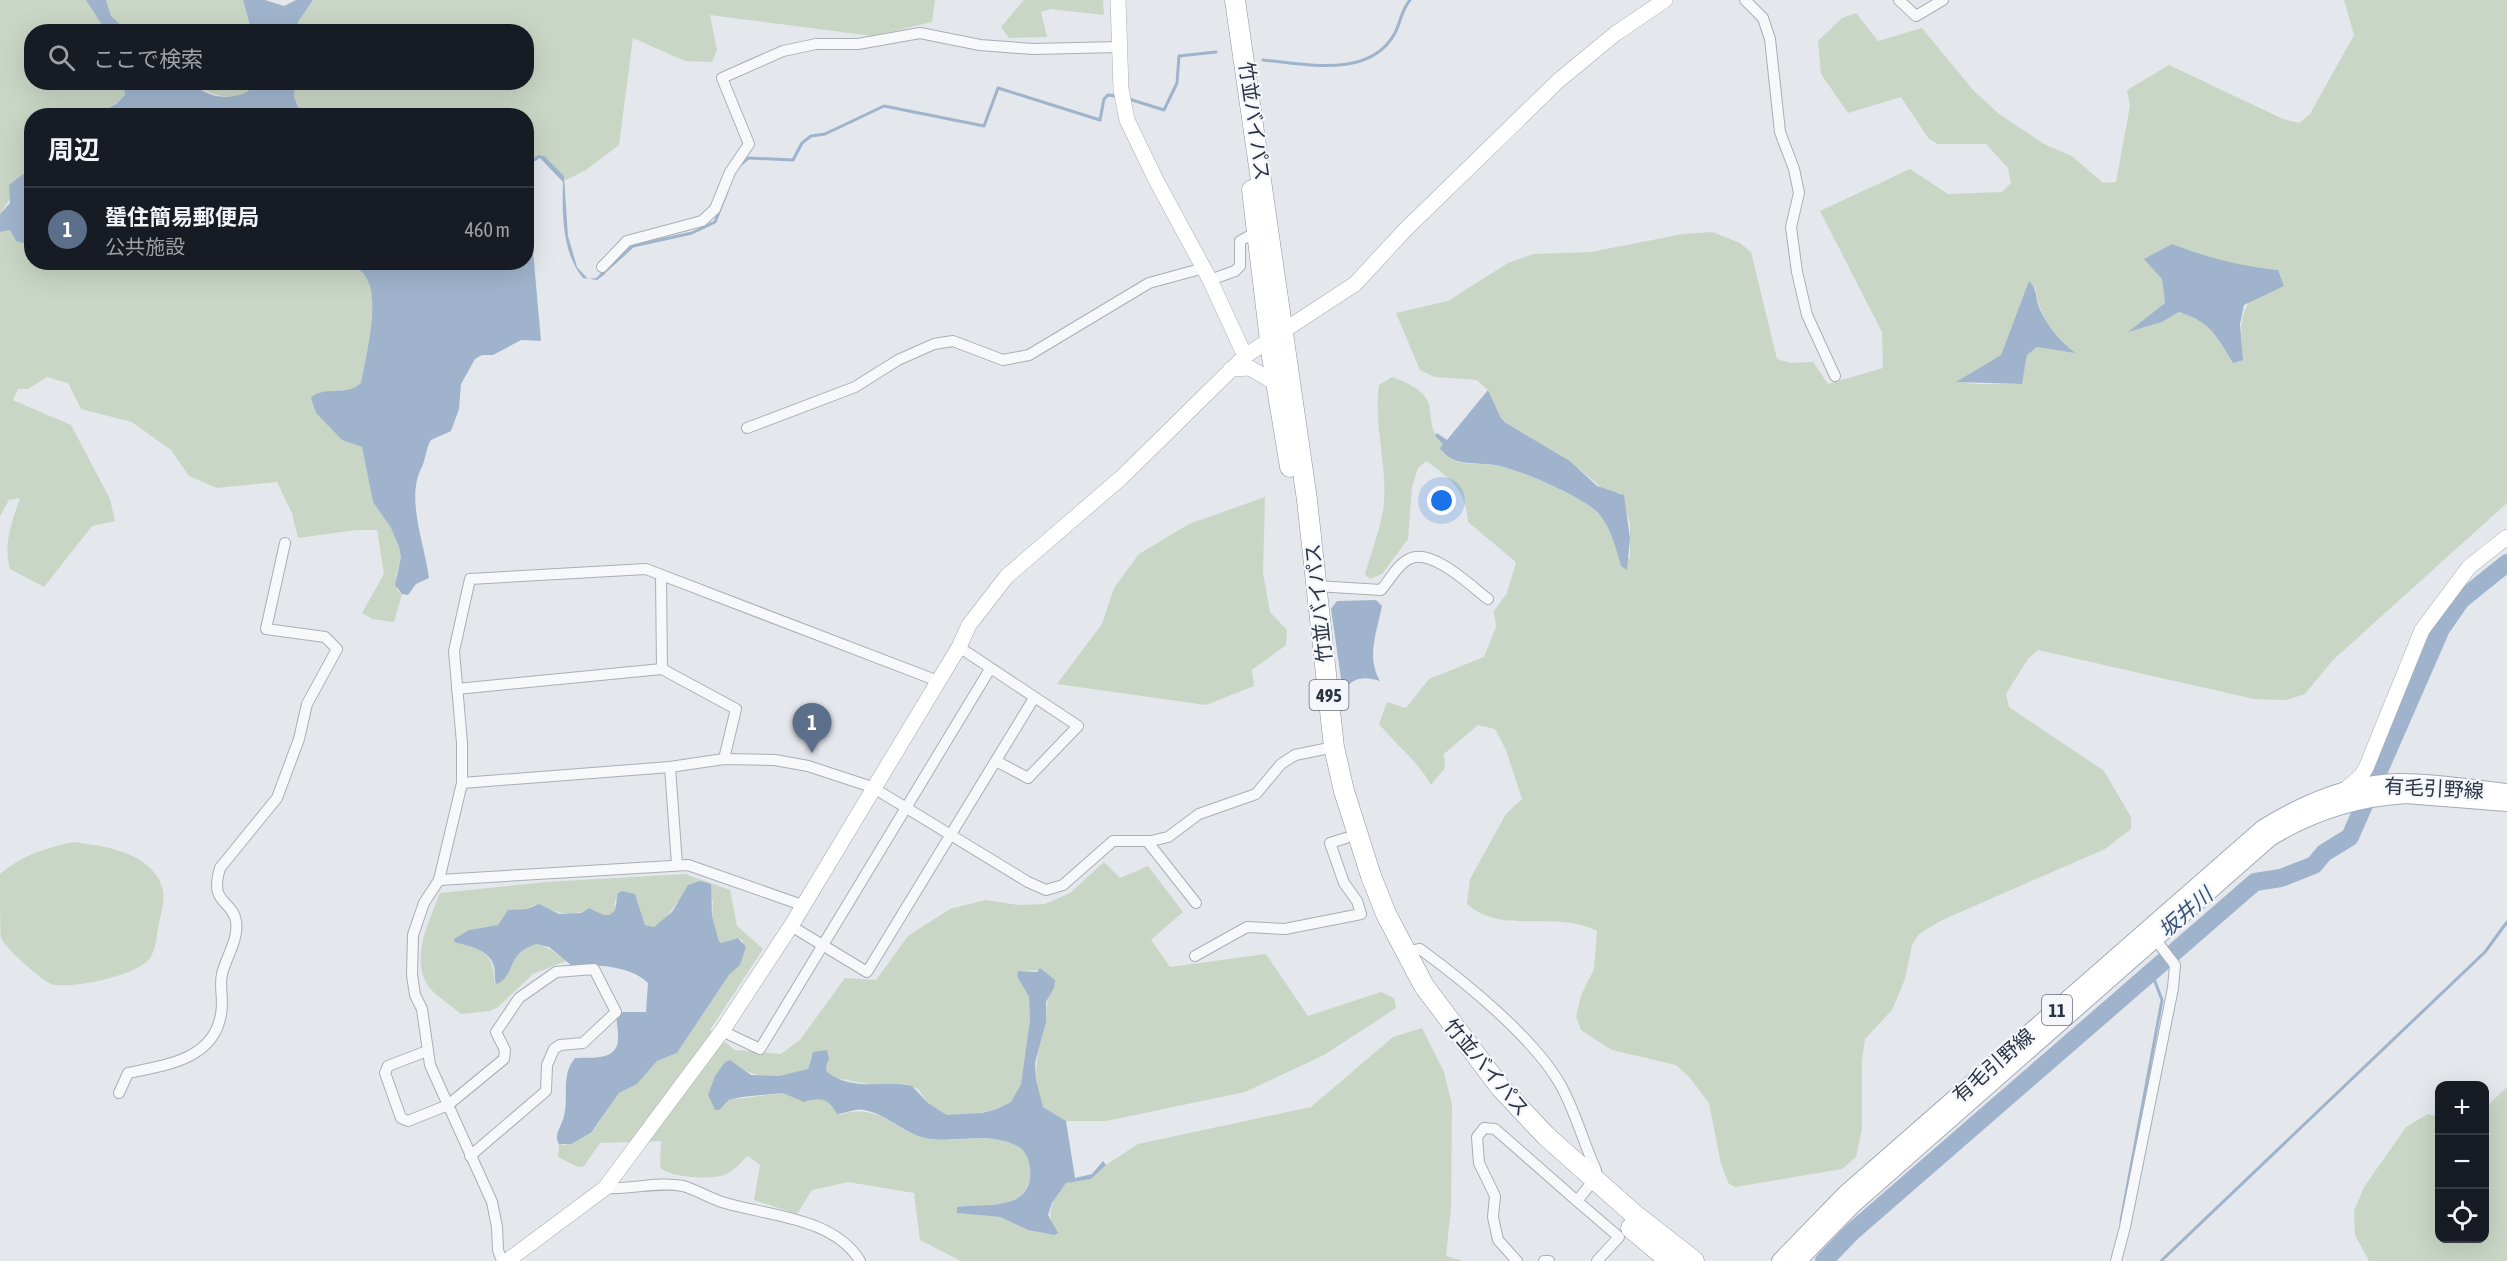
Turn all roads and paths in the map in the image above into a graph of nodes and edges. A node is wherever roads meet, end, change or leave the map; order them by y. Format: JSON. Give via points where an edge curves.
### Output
{"nodes":[{"id":1,"x":1118,"y":0,"type":"edge"},
{"id":2,"x":1225,"y":0,"type":"edge"},
{"id":3,"x":1235,"y":0,"type":"edge"},
{"id":4,"x":1665,"y":0,"type":"edge"},
{"id":5,"x":1745,"y":0,"type":"edge"},
{"id":6,"x":1899,"y":0,"type":"edge"},
{"id":7,"x":1943,"y":0,"type":"edge"},
{"id":8,"x":1119,"y":47,"type":"junction"},
{"id":9,"x":1256,"y":232,"type":"junction"},
{"id":10,"x":603,"y":267,"type":"dead end"},
{"id":11,"x":1207,"y":274,"type":"junction"},
{"id":12,"x":1277,"y":334,"type":"junction"},
{"id":13,"x":1245,"y":356,"type":"junction"},
{"id":14,"x":1231,"y":369,"type":"junction"},
{"id":15,"x":1834,"y":376,"type":"dead end"},
{"id":16,"x":1276,"y":384,"type":"junction"},
{"id":17,"x":747,"y":428,"type":"dead end"},
{"id":18,"x":2507,"y":537,"type":"edge"},
{"id":19,"x":285,"y":543,"type":"dead end"},
{"id":20,"x":662,"y":575,"type":"junction"},
{"id":21,"x":1316,"y":586,"type":"junction"},
{"id":22,"x":1488,"y":599,"type":"dead end"},
{"id":23,"x":958,"y":647,"type":"junction"},
{"id":24,"x":662,"y":669,"type":"junction"},
{"id":25,"x":990,"y":669,"type":"junction"},
{"id":26,"x":938,"y":681,"type":"junction"},
{"id":27,"x":457,"y":688,"type":"junction"},
{"id":28,"x":1034,"y":698,"type":"junction"},
{"id":29,"x":1330,"y":747,"type":"junction"},
{"id":30,"x":724,"y":759,"type":"junction"},
{"id":31,"x":996,"y":761,"type":"junction"},
{"id":32,"x":670,"y":767,"type":"junction"},
{"id":33,"x":462,"y":783,"type":"junction"},
{"id":34,"x":872,"y":787,"type":"junction"},
{"id":35,"x":2390,"y":789,"type":"junction"},
{"id":36,"x":2507,"y":792,"type":"edge"},
{"id":37,"x":2349,"y":794,"type":"junction"},
{"id":38,"x":2507,"y":803,"type":"edge"},
{"id":39,"x":906,"y":807,"type":"junction"},
{"id":40,"x":952,"y":834,"type":"junction"},
{"id":41,"x":1346,"y":838,"type":"junction"},
{"id":42,"x":1147,"y":841,"type":"junction"},
{"id":43,"x":677,"y":865,"type":"junction"},
{"id":44,"x":439,"y":880,"type":"junction"},
{"id":45,"x":1196,"y":903,"type":"dead end"},
{"id":46,"x":802,"y":905,"type":"junction"},
{"id":47,"x":791,"y":926,"type":"junction"},
{"id":48,"x":2156,"y":939,"type":"junction"},
{"id":49,"x":821,"y":945,"type":"junction"},
{"id":50,"x":1405,"y":952,"type":"junction"},
{"id":51,"x":1195,"y":956,"type":"dead end"},
{"id":52,"x":722,"y":1031,"type":"junction"},
{"id":53,"x":427,"y":1051,"type":"junction"},
{"id":54,"x":118,"y":1093,"type":"dead end"},
{"id":55,"x":448,"y":1105,"type":"junction"},
{"id":56,"x":470,"y":1155,"type":"junction"},
{"id":57,"x":605,"y":1188,"type":"junction"},
{"id":58,"x":1586,"y":1190,"type":"junction"},
{"id":59,"x":504,"y":1261,"type":"edge"},
{"id":60,"x":861,"y":1261,"type":"edge"},
{"id":61,"x":1517,"y":1261,"type":"edge"},
{"id":62,"x":1544,"y":1261,"type":"edge"},
{"id":63,"x":1549,"y":1261,"type":"edge"},
{"id":64,"x":1597,"y":1261,"type":"edge"},
{"id":65,"x":1670,"y":1261,"type":"edge"},
{"id":66,"x":1694,"y":1261,"type":"edge"},
{"id":67,"x":1780,"y":1261,"type":"edge"},
{"id":68,"x":1798,"y":1261,"type":"edge"},
{"id":69,"x":2116,"y":1261,"type":"edge"}],
"edges":[{"from":1,"to":8,"type":"street"},
{"from":2,"to":9,"type":"highway","name":"竹並バイパス","number":"495"},
{"from":3,"to":12,"type":"highway","name":"竹並バイパス","number":"495"},
{"from":4,"to":12,"type":"street","via":[[1615,34],[1558,81],[1355,284]]},
{"from":5,"to":15,"type":"street","via":[[1763,18],[1770,39],[1780,132],[1799,193],[1791,227],[1797,272],[1807,315]]},
{"from":6,"to":7,"type":"street","via":[[1916,16]]},
{"from":8,"to":10,"type":"street","via":[[1002,46],[920,33],[783,51],[722,78],[749,144],[730,172],[715,208],[691,225],[627,241]]},
{"from":8,"to":11,"type":"street","via":[[1127,120]]},
{"from":9,"to":11,"type":"street","via":[[1240,241],[1240,266],[1235,271]]},
{"from":9,"to":12,"type":"highway","name":"竹並バイパス","number":"495"},
{"from":11,"to":13,"type":"street"},
{"from":11,"to":17,"type":"street","via":[[1149,283],[1029,355],[1004,360],[953,341],[934,344],[898,360],[855,387]]},
{"from":12,"to":13,"type":"street"},
{"from":12,"to":16,"type":"highway","name":"竹並バイパス","number":"495"},
{"from":12,"to":21,"type":"highway","name":"竹並バイパス","number":"495"},
{"from":13,"to":14,"type":"street"},
{"from":14,"to":16,"type":"street","via":[[1250,368]]},
{"from":14,"to":23,"type":"street","via":[[1122,477],[1007,576],[969,625]]},
{"from":16,"to":29,"type":"highway","name":"竹並バイパス","number":"495","via":[[1295,495],[1310,642]]},
{"from":18,"to":37,"type":"street","via":[[2469,567],[2422,630],[2366,768]]},
{"from":19,"to":54,"type":"street","via":[[266,629],[325,637],[337,649],[307,705],[277,798],[220,868],[217,891],[236,918],[237,932],[220,984],[224,997],[218,1032],[195,1054],[128,1073]]},
{"from":20,"to":24,"type":"street"},
{"from":20,"to":26,"type":"street"},
{"from":20,"to":27,"type":"street","via":[[646,569],[470,579],[454,651]]},
{"from":21,"to":22,"type":"street","via":[[1381,590],[1408,559],[1418,556],[1433,558]]},
{"from":21,"to":29,"type":"highway","name":"竹並バイパス","number":"495"},
{"from":23,"to":25,"type":"street"},
{"from":23,"to":26,"type":"street"},
{"from":24,"to":27,"type":"street"},
{"from":24,"to":30,"type":"street","via":[[736,709]]},
{"from":25,"to":28,"type":"street"},
{"from":25,"to":39,"type":"street"},
{"from":26,"to":34,"type":"street"},
{"from":27,"to":33,"type":"street"},
{"from":28,"to":31,"type":"street"},
{"from":28,"to":31,"type":"street","via":[[1078,726],[1028,778]]},
{"from":29,"to":41,"type":"highway","name":"竹並バイパス","number":"495"},
{"from":29,"to":42,"type":"street","via":[[1295,755],[1281,764],[1256,794],[1199,814],[1168,837]]},
{"from":29,"to":50,"type":"highway","name":"竹並バイパス","number":"495","via":[[1356,835]]},
{"from":30,"to":32,"type":"street"},
{"from":30,"to":34,"type":"street","via":[[775,760],[808,766]]},
{"from":31,"to":40,"type":"street"},
{"from":32,"to":33,"type":"street"},
{"from":32,"to":43,"type":"street"},
{"from":33,"to":44,"type":"street"},
{"from":34,"to":39,"type":"street"},
{"from":34,"to":46,"type":"street"},
{"from":35,"to":36,"type":"main road","name":"有毛引野線","number":"11"},
{"from":35,"to":37,"type":"main road","name":"有毛引野線","number":"11"},
{"from":35,"to":38,"type":"main road","name":"有毛引野線","number":"11"},
{"from":37,"to":48,"type":"main road","name":"有毛引野線","number":"11","via":[[2270,838]]},
{"from":39,"to":40,"type":"street"},
{"from":39,"to":49,"type":"street"},
{"from":40,"to":42,"type":"street","via":[[1046,890],[1063,885],[1113,841]]},
{"from":40,"to":49,"type":"street","via":[[867,972]]},
{"from":41,"to":51,"type":"street","via":[[1330,843],[1344,883],[1361,914],[1285,929],[1247,927]]},
{"from":41,"to":58,"type":"highway","name":"竹並バイパス","number":"495","via":[[1373,909],[1416,994],[1491,1091]]},
{"from":42,"to":45,"type":"street"},
{"from":43,"to":44,"type":"street"},
{"from":43,"to":46,"type":"street","via":[[688,865]]},
{"from":44,"to":53,"type":"street","via":[[424,903],[412,947],[414,985],[422,1009]]},
{"from":46,"to":47,"type":"street"},
{"from":47,"to":49,"type":"street"},
{"from":47,"to":52,"type":"street"},
{"from":48,"to":67,"type":"main road","name":"有毛引野線","number":"11","via":[[1845,1194]]},
{"from":48,"to":68,"type":"main road","name":"有毛引野線","number":"11","via":[[1854,1204]]},
{"from":48,"to":69,"type":"street","via":[[2175,965],[2173,988]]},
{"from":49,"to":52,"type":"street","via":[[760,1049]]},
{"from":50,"to":58,"type":"highway","name":"竹並バイパス","number":"495","via":[[1447,1020],[1500,1087],[1546,1136]]},
{"from":50,"to":58,"type":"street","via":[[1420,949],[1453,974],[1511,1027],[1561,1084],[1596,1170]]},
{"from":52,"to":57,"type":"street"},
{"from":53,"to":55,"type":"street"},
{"from":53,"to":55,"type":"street","via":[[388,1066],[385,1073],[401,1118],[408,1121]]},
{"from":55,"to":56,"type":"street"},
{"from":55,"to":56,"type":"street","via":[[504,1059],[505,1050],[496,1032],[519,998],[556,972],[594,969],[616,1012],[583,1043],[554,1049],[547,1065],[546,1090]]},
{"from":56,"to":59,"type":"street","via":[[492,1202],[498,1250]]},
{"from":57,"to":59,"type":"street"},
{"from":57,"to":60,"type":"street","via":[[682,1186],[724,1202],[817,1227],[838,1237]]},
{"from":58,"to":61,"type":"street","via":[[1495,1129],[1484,1128],[1477,1137],[1479,1162],[1495,1196],[1493,1217],[1498,1240]]},
{"from":58,"to":64,"type":"street","via":[[1619,1237]]},
{"from":58,"to":65,"type":"highway","name":"竹並バイパス","number":"495"},
{"from":58,"to":66,"type":"highway","name":"竹並バイパス","number":"495"},
{"from":62,"to":63,"type":"street"}]}
